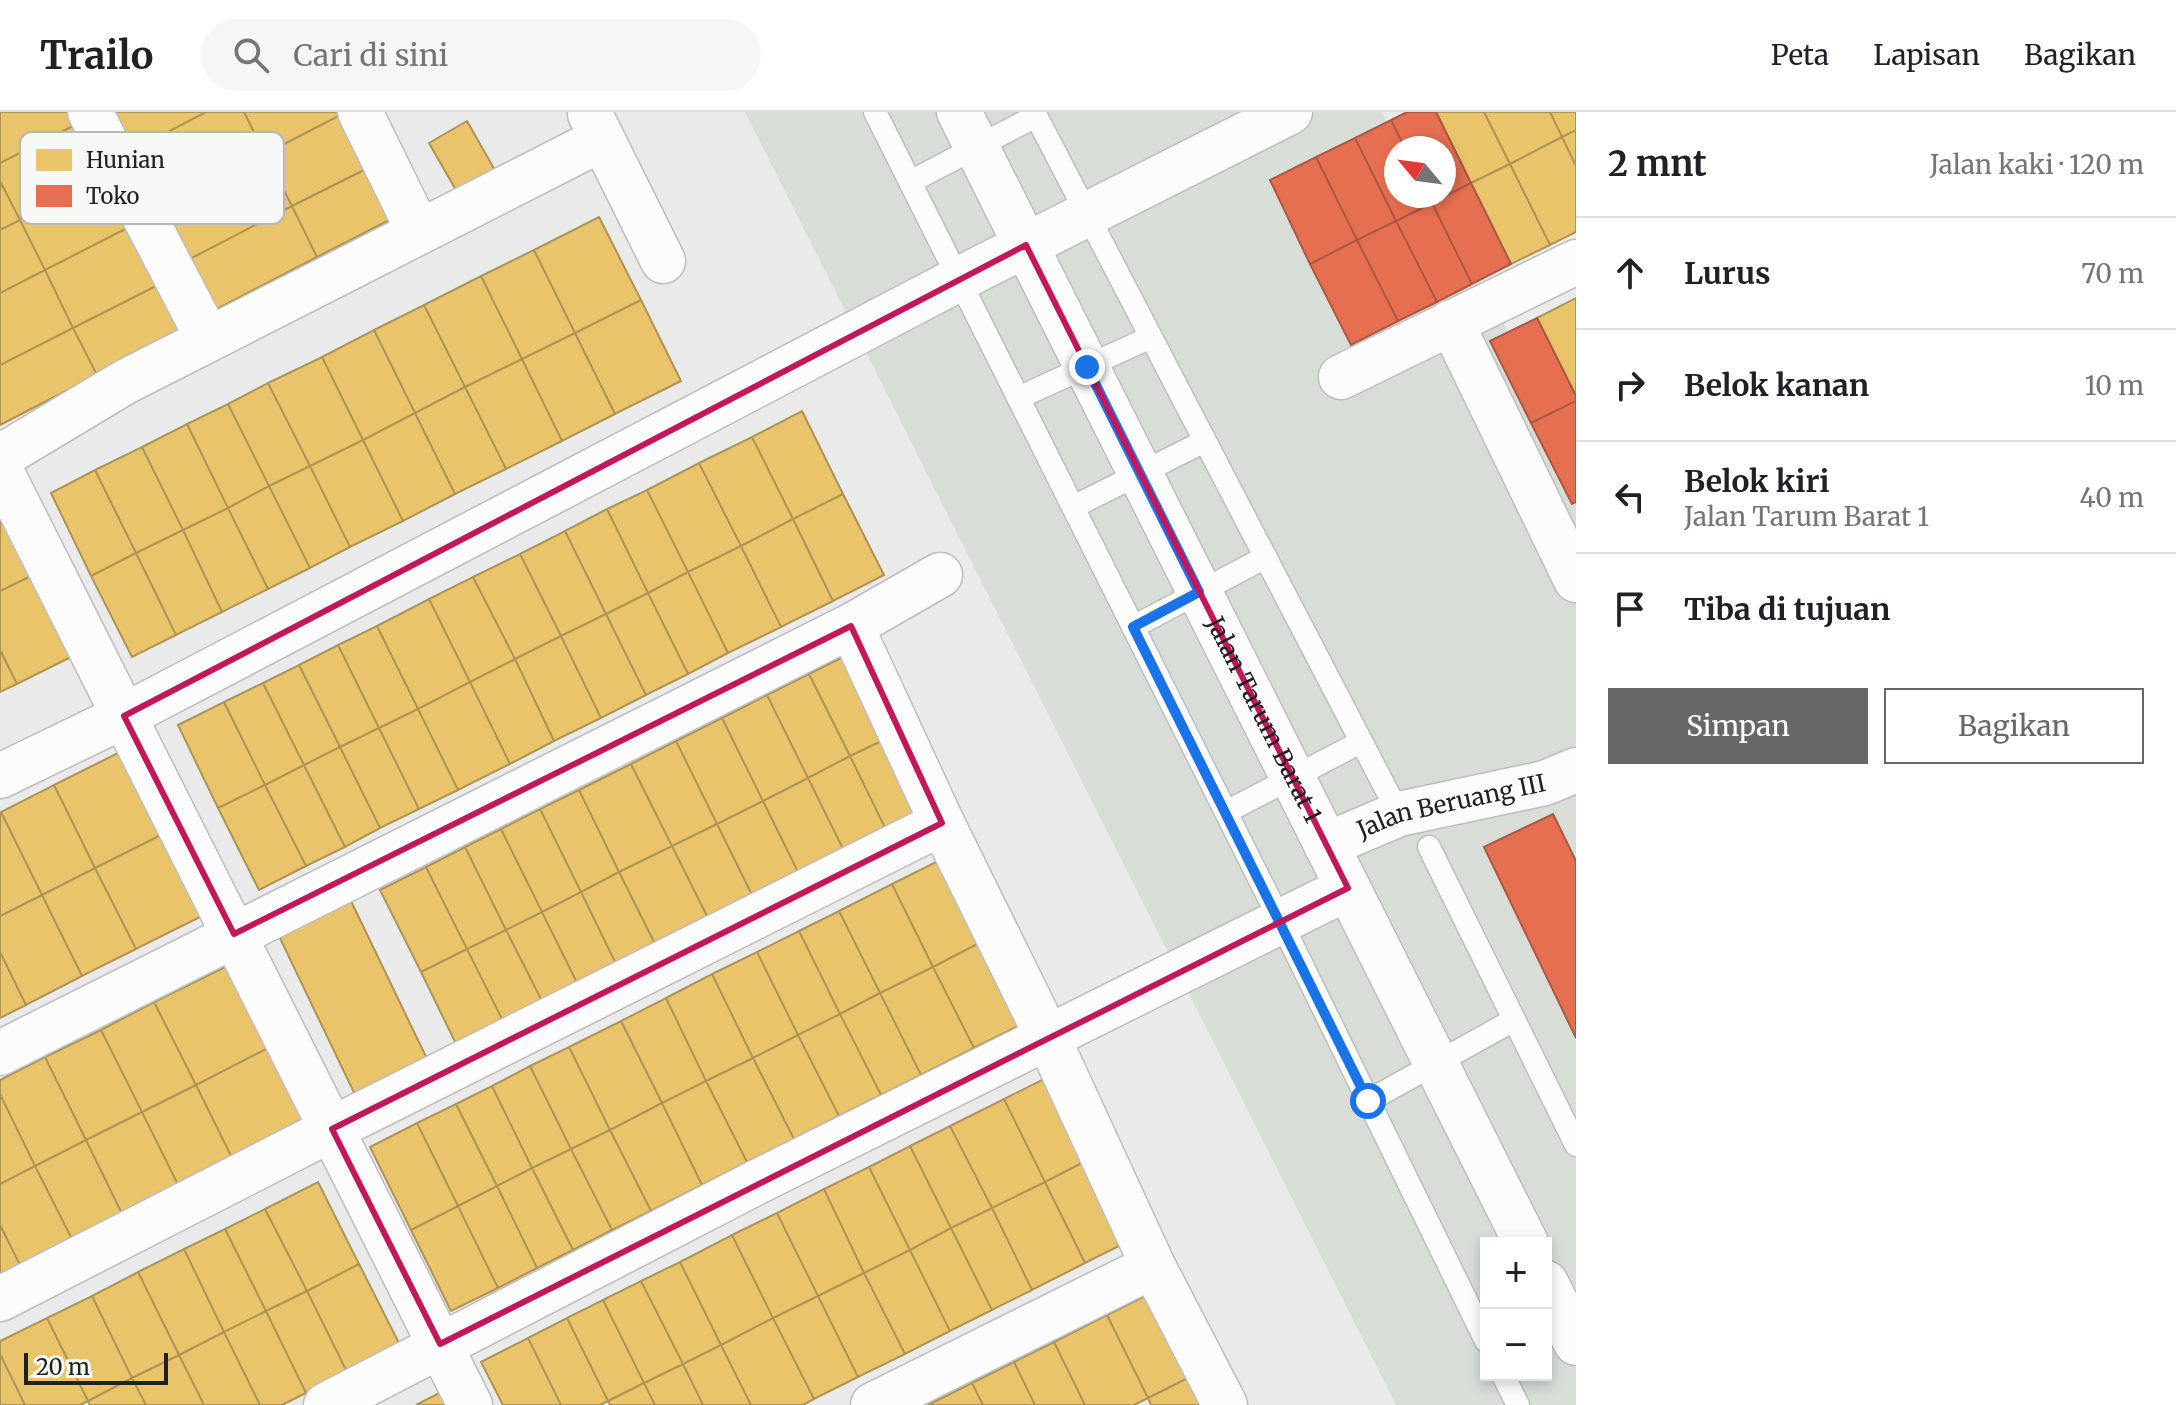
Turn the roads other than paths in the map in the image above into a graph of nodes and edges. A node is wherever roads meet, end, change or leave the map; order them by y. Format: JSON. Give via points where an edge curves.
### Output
{"nodes":[{"id":1,"x":90,"y":112,"type":"edge"},
{"id":2,"x":360,"y":112,"type":"edge"},
{"id":3,"x":875,"y":112,"type":"edge"},
{"id":4,"x":1290,"y":112,"type":"edge"},
{"id":5,"x":1035,"y":114,"type":"edge"},
{"id":6,"x":595,"y":126,"type":"edge"},
{"id":7,"x":968,"y":130,"type":"edge"},
{"id":8,"x":100,"y":132,"type":"edge"},
{"id":9,"x":910,"y":182,"type":"junction"},
{"id":10,"x":1087,"y":213,"type":"junction"},
{"id":11,"x":148,"y":224,"type":"edge"},
{"id":12,"x":419,"y":232,"type":"junction"},
{"id":13,"x":1026,"y":245,"type":"junction"},
{"id":14,"x":663,"y":261,"type":"dead end"},
{"id":15,"x":1576,"y":262,"type":"edge"},
{"id":16,"x":959,"y":279,"type":"junction"},
{"id":17,"x":1451,"y":322,"type":"junction"},
{"id":18,"x":1151,"y":337,"type":"junction"},
{"id":19,"x":208,"y":339,"type":"junction"},
{"id":20,"x":1087,"y":367,"type":"junction"},
{"id":21,"x":1341,"y":377,"type":"dead end"},
{"id":22,"x":1018,"y":398,"type":"junction"},
{"id":23,"x":1205,"y":441,"type":"junction"},
{"id":24,"x":0,"y":457,"type":"edge"},
{"id":25,"x":0,"y":469,"type":"edge"},
{"id":26,"x":1140,"y":473,"type":"junction"},
{"id":27,"x":1073,"y":507,"type":"junction"},
{"id":28,"x":1563,"y":522,"type":"edge"},
{"id":29,"x":1266,"y":557,"type":"junction"},
{"id":30,"x":940,"y":575,"type":"dead end"},
{"id":31,"x":1576,"y":580,"type":"edge"},
{"id":32,"x":1199,"y":592,"type":"junction"},
{"id":33,"x":851,"y":626,"type":"junction"},
{"id":34,"x":1133,"y":627,"type":"junction"},
{"id":35,"x":124,"y":716,"type":"junction"},
{"id":36,"x":1361,"y":742,"type":"junction"},
{"id":37,"x":1576,"y":770,"type":"edge"},
{"id":38,"x":0,"y":776,"type":"edge"},
{"id":39,"x":1293,"y":777,"type":"junction"},
{"id":40,"x":1226,"y":812,"type":"junction"},
{"id":41,"x":1399,"y":814,"type":"junction"},
{"id":42,"x":942,"y":823,"type":"junction"},
{"id":43,"x":1326,"y":845,"type":"junction"},
{"id":44,"x":1429,"y":847,"type":"dead end"},
{"id":45,"x":1348,"y":888,"type":"junction"},
{"id":46,"x":1281,"y":922,"type":"junction"},
{"id":47,"x":234,"y":934,"type":"junction"},
{"id":48,"x":1514,"y":1020,"type":"junction"},
{"id":49,"x":1048,"y":1038,"type":"junction"},
{"id":50,"x":0,"y":1053,"type":"edge"},
{"id":51,"x":1436,"y":1063,"type":"junction"},
{"id":52,"x":1368,"y":1101,"type":"junction"},
{"id":53,"x":332,"y":1129,"type":"junction"},
{"id":54,"x":1576,"y":1145,"type":"edge"},
{"id":55,"x":1523,"y":1237,"type":"edge"},
{"id":56,"x":1153,"y":1266,"type":"junction"},
{"id":57,"x":1552,"y":1295,"type":"edge"},
{"id":58,"x":0,"y":1299,"type":"edge"},
{"id":59,"x":1480,"y":1329,"type":"edge"},
{"id":60,"x":1576,"y":1343,"type":"edge"},
{"id":61,"x":440,"y":1344,"type":"junction"},
{"id":62,"x":1506,"y":1381,"type":"edge"},
{"id":63,"x":326,"y":1405,"type":"edge"},
{"id":64,"x":470,"y":1405,"type":"edge"},
{"id":65,"x":873,"y":1405,"type":"edge"},
{"id":66,"x":1225,"y":1405,"type":"edge"},
{"id":67,"x":1518,"y":1405,"type":"edge"}],
"edges":[{"from":1,"to":8,"type":"street"},
{"from":2,"to":12,"type":"street"},
{"from":3,"to":9,"type":"lane"},
{"from":4,"to":10,"type":"street"},
{"from":5,"to":7,"type":"lane"},
{"from":5,"to":10,"type":"lane"},
{"from":6,"to":12,"type":"street"},
{"from":6,"to":14,"type":"street"},
{"from":7,"to":9,"type":"lane"},
{"from":7,"to":13,"type":"street","name":"Jalan Tarum Barat 1"},
{"from":9,"to":16,"type":"lane"},
{"from":10,"to":13,"type":"street"},
{"from":10,"to":18,"type":"lane"},
{"from":11,"to":19,"type":"street"},
{"from":12,"to":19,"type":"street"},
{"from":13,"to":16,"type":"street"},
{"from":13,"to":20,"type":"street","name":"Jalan Tarum Barat 1"},
{"from":15,"to":17,"type":"street"},
{"from":16,"to":22,"type":"lane"},
{"from":16,"to":35,"type":"street"},
{"from":17,"to":21,"type":"street"},
{"from":17,"to":28,"type":"street"},
{"from":18,"to":20,"type":"lane"},
{"from":18,"to":23,"type":"lane"},
{"from":19,"to":24,"type":"street"},
{"from":20,"to":22,"type":"lane"},
{"from":20,"to":26,"type":"street","name":"Jalan Tarum Barat 1"},
{"from":22,"to":27,"type":"lane"},
{"from":23,"to":26,"type":"lane"},
{"from":23,"to":29,"type":"lane"},
{"from":25,"to":35,"type":"street"},
{"from":26,"to":27,"type":"lane"},
{"from":26,"to":32,"type":"street","name":"Jalan Tarum Barat 1"},
{"from":27,"to":34,"type":"lane"},
{"from":28,"to":31,"type":"street"},
{"from":29,"to":32,"type":"lane"},
{"from":29,"to":36,"type":"lane"},
{"from":30,"to":33,"type":"street"},
{"from":32,"to":34,"type":"lane"},
{"from":32,"to":39,"type":"street","name":"Jalan Tarum Barat 1"},
{"from":33,"to":42,"type":"street"},
{"from":33,"to":47,"type":"street"},
{"from":34,"to":40,"type":"lane"},
{"from":35,"to":38,"type":"street"},
{"from":35,"to":47,"type":"street"},
{"from":36,"to":39,"type":"lane"},
{"from":36,"to":41,"type":"lane"},
{"from":37,"to":41,"type":"street","name":"Jalan Beruang III","via":[[1545,783]]},
{"from":39,"to":40,"type":"lane"},
{"from":39,"to":43,"type":"street","name":"Jalan Tarum Barat 1"},
{"from":40,"to":46,"type":"lane"},
{"from":41,"to":43,"type":"street","name":"Jalan Beruang III"},
{"from":42,"to":49,"type":"street"},
{"from":42,"to":53,"type":"street"},
{"from":43,"to":45,"type":"street","name":"Jalan Tarum Barat 1"},
{"from":44,"to":48,"type":"lane"},
{"from":45,"to":46,"type":"street"},
{"from":45,"to":51,"type":"street","name":"Jalan Tarum Barat 1"},
{"from":46,"to":49,"type":"street"},
{"from":46,"to":52,"type":"lane"},
{"from":47,"to":50,"type":"street"},
{"from":47,"to":53,"type":"street"},
{"from":48,"to":51,"type":"lane"},
{"from":48,"to":54,"type":"lane"},
{"from":49,"to":56,"type":"street"},
{"from":49,"to":61,"type":"street"},
{"from":51,"to":52,"type":"lane"},
{"from":51,"to":55,"type":"street","name":"Jalan Tarum Barat 1"},
{"from":52,"to":59,"type":"lane"},
{"from":53,"to":58,"type":"street"},
{"from":53,"to":61,"type":"street"},
{"from":56,"to":65,"type":"street"},
{"from":56,"to":66,"type":"street"},
{"from":57,"to":60,"type":"street"},
{"from":61,"to":63,"type":"street"},
{"from":61,"to":64,"type":"street"},
{"from":62,"to":67,"type":"lane"}]}
